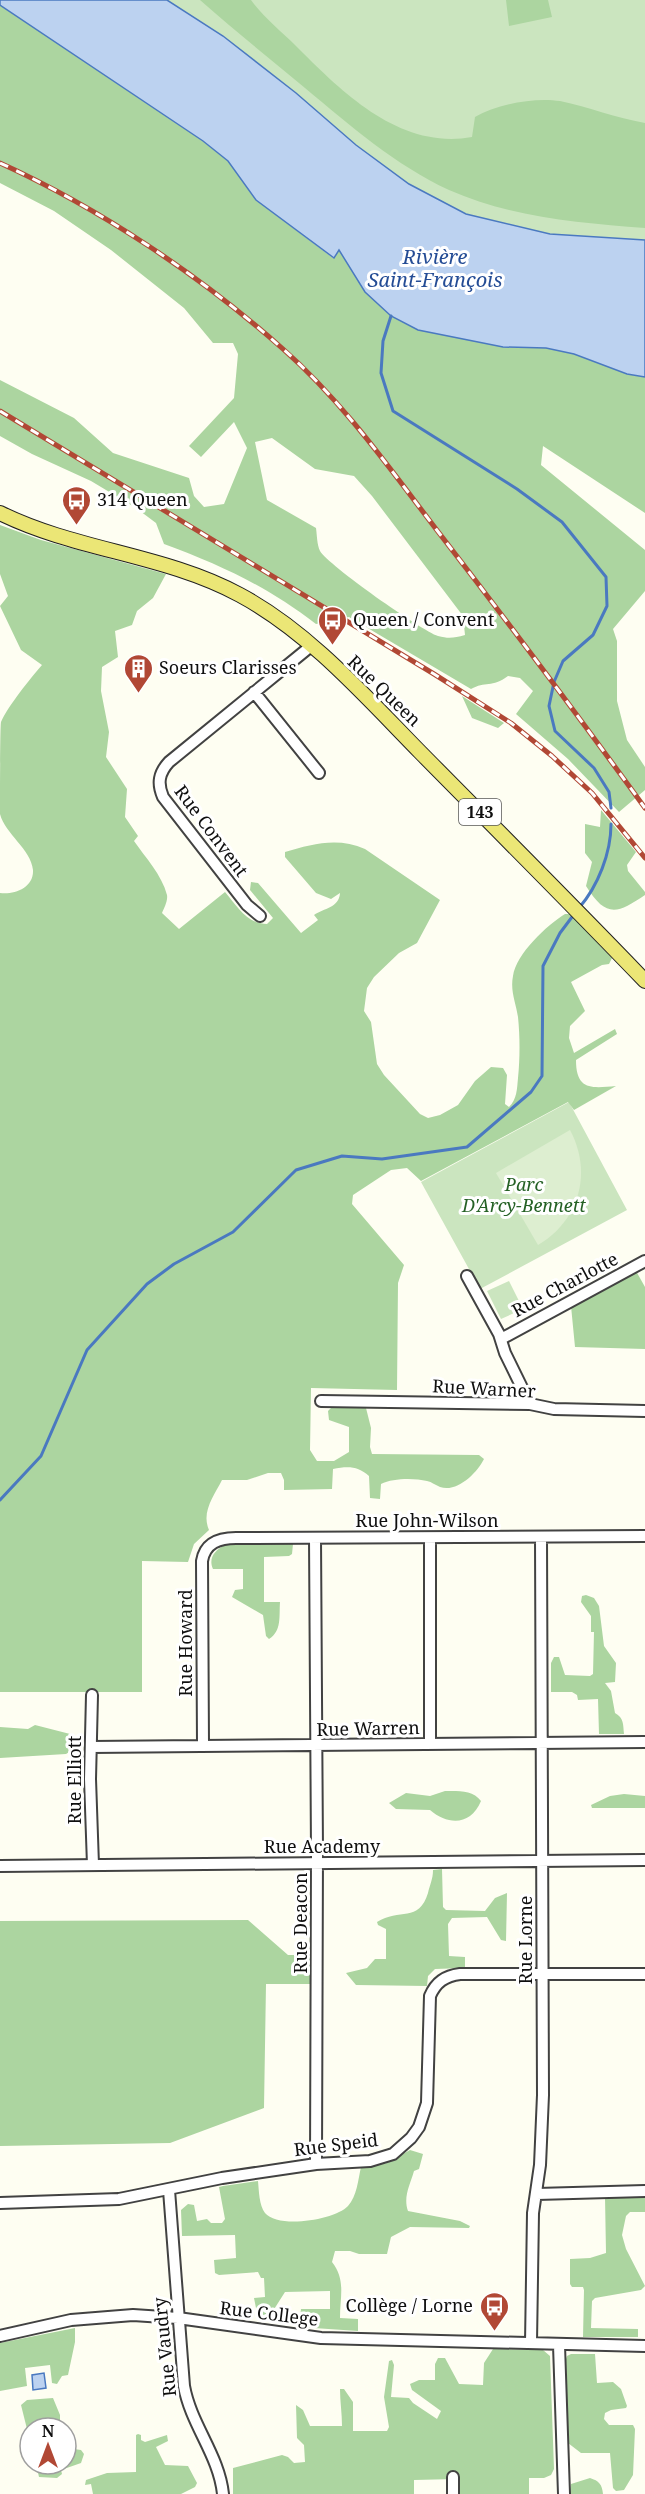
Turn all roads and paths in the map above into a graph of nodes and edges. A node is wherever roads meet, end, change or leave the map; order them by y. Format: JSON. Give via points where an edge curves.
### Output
{"nodes":[{"id":1,"x":0,"y":513,"type":"edge"},
{"id":2,"x":311,"y":646,"type":"junction"},
{"id":3,"x":254,"y":692,"type":"junction"},
{"id":4,"x":319,"y":773,"type":"dead end"},
{"id":5,"x":260,"y":916,"type":"dead end"},
{"id":6,"x":645,"y":981,"type":"edge"},
{"id":7,"x":645,"y":1261,"type":"edge"},
{"id":8,"x":467,"y":1276,"type":"dead end"},
{"id":9,"x":501,"y":1338,"type":"junction"},
{"id":10,"x":321,"y":1401,"type":"dead end"},
{"id":11,"x":530,"y":1404,"type":"junction"},
{"id":12,"x":645,"y":1411,"type":"edge"},
{"id":13,"x":645,"y":1536,"type":"edge"},
{"id":14,"x":541,"y":1537,"type":"junction"},
{"id":15,"x":315,"y":1538,"type":"junction"},
{"id":16,"x":430,"y":1538,"type":"junction"},
{"id":17,"x":211,"y":1544,"type":"joint"},
{"id":18,"x":92,"y":1695,"type":"dead end"},
{"id":19,"x":645,"y":1742,"type":"edge"},
{"id":20,"x":542,"y":1743,"type":"junction"},
{"id":21,"x":430,"y":1744,"type":"junction"},
{"id":22,"x":203,"y":1745,"type":"junction"},
{"id":23,"x":316,"y":1746,"type":"junction"},
{"id":24,"x":91,"y":1748,"type":"junction"},
{"id":25,"x":645,"y":1860,"type":"edge"},
{"id":26,"x":543,"y":1861,"type":"junction"},
{"id":27,"x":317,"y":1863,"type":"junction"},
{"id":28,"x":93,"y":1865,"type":"junction"},
{"id":29,"x":0,"y":1866,"type":"edge"},
{"id":30,"x":542,"y":1974,"type":"junction"},
{"id":31,"x":645,"y":1974,"type":"edge"},
{"id":32,"x":316,"y":2164,"type":"junction"},
{"id":33,"x":169,"y":2190,"type":"junction"},
{"id":34,"x":645,"y":2191,"type":"edge"},
{"id":35,"x":537,"y":2194,"type":"junction"},
{"id":36,"x":0,"y":2203,"type":"edge"},
{"id":37,"x":178,"y":2318,"type":"junction"},
{"id":38,"x":0,"y":2336,"type":"edge"},
{"id":39,"x":531,"y":2343,"type":"junction"},
{"id":40,"x":559,"y":2345,"type":"junction"},
{"id":41,"x":645,"y":2346,"type":"edge"},
{"id":42,"x":453,"y":2477,"type":"dead end"},
{"id":43,"x":223,"y":2494,"type":"edge"},
{"id":44,"x":453,"y":2494,"type":"edge"},
{"id":45,"x":564,"y":2494,"type":"edge"}],
"edges":[{"from":1,"to":2,"type":"main road","name":"Rue Queen","number":"143","via":[[34,529],[160,563],[213,582],[258,606]]},
{"from":2,"to":3,"type":"street","name":"Rue Convent"},
{"from":2,"to":6,"type":"main road","name":"Rue Queen","number":"143"},
{"from":3,"to":4,"type":"street"},
{"from":3,"to":5,"type":"street","name":"Rue Convent","via":[[169,762],[159,782],[167,803],[247,905]]},
{"from":7,"to":9,"type":"street","name":"Rue Charlotte"},
{"from":8,"to":9,"type":"street"},
{"from":9,"to":11,"type":"street"},
{"from":10,"to":11,"type":"street","name":"Rue Warner"},
{"from":11,"to":12,"type":"street","name":"Rue Warner","via":[[554,1410]]},
{"from":13,"to":14,"type":"street","name":"Rue John-Wilson"},
{"from":14,"to":16,"type":"street","name":"Rue John-Wilson"},
{"from":14,"to":20,"type":"street","name":"Rue Lorne"},
{"from":15,"to":16,"type":"street","name":"Rue John-Wilson"},
{"from":15,"to":17,"type":"street","name":"Rue John-Wilson","via":[[225,1538]]},
{"from":15,"to":23,"type":"street","name":"Rue Deacon"},
{"from":16,"to":21,"type":"street"},
{"from":17,"to":22,"type":"street","name":"Rue Howard","via":[[203,1553],[202,1562]]},
{"from":18,"to":24,"type":"street","name":"Rue Elliott"},
{"from":19,"to":20,"type":"street","name":"Rue Warren"},
{"from":20,"to":21,"type":"street","name":"Rue Warren"},
{"from":20,"to":26,"type":"street","name":"Rue Lorne"},
{"from":21,"to":23,"type":"street","name":"Rue Warren"},
{"from":22,"to":23,"type":"street","name":"Rue Warren"},
{"from":22,"to":24,"type":"street","name":"Rue Warren"},
{"from":23,"to":27,"type":"street","name":"Rue Deacon"},
{"from":24,"to":28,"type":"street","name":"Rue Elliott"},
{"from":25,"to":26,"type":"street","name":"Rue Academy"},
{"from":26,"to":27,"type":"street","name":"Rue Academy"},
{"from":26,"to":30,"type":"street","name":"Rue Lorne"},
{"from":27,"to":28,"type":"street","name":"Rue Academy"},
{"from":27,"to":32,"type":"street","name":"Rue Deacon"},
{"from":28,"to":29,"type":"street","name":"Rue Academy"},
{"from":30,"to":31,"type":"street","name":"Rue Speid"},
{"from":30,"to":32,"type":"street","name":"Rue Speid","via":[[459,1974],[441,1980],[430,1996],[428,2091],[419,2127],[403,2146],[382,2158]]},
{"from":30,"to":35,"type":"street","name":"Rue Lorne","via":[[542,2118]]},
{"from":32,"to":33,"type":"street","name":"Rue Speid"},
{"from":33,"to":36,"type":"street","name":"Rue Speid","via":[[105,2201]]},
{"from":33,"to":37,"type":"street","name":"Rue Vaudry"},
{"from":34,"to":35,"type":"street"},
{"from":35,"to":39,"type":"street","name":"Rue Lorne"},
{"from":37,"to":38,"type":"street","name":"Rue College","via":[[95,2317]]},
{"from":37,"to":39,"type":"street","name":"Rue College","via":[[321,2338]]},
{"from":37,"to":43,"type":"street","name":"Rue Vaudry","via":[[189,2408],[219,2471]]},
{"from":39,"to":40,"type":"street","name":"Rue College"},
{"from":40,"to":41,"type":"street","name":"Rue College"},
{"from":40,"to":45,"type":"street"},
{"from":42,"to":44,"type":"street"}]}
